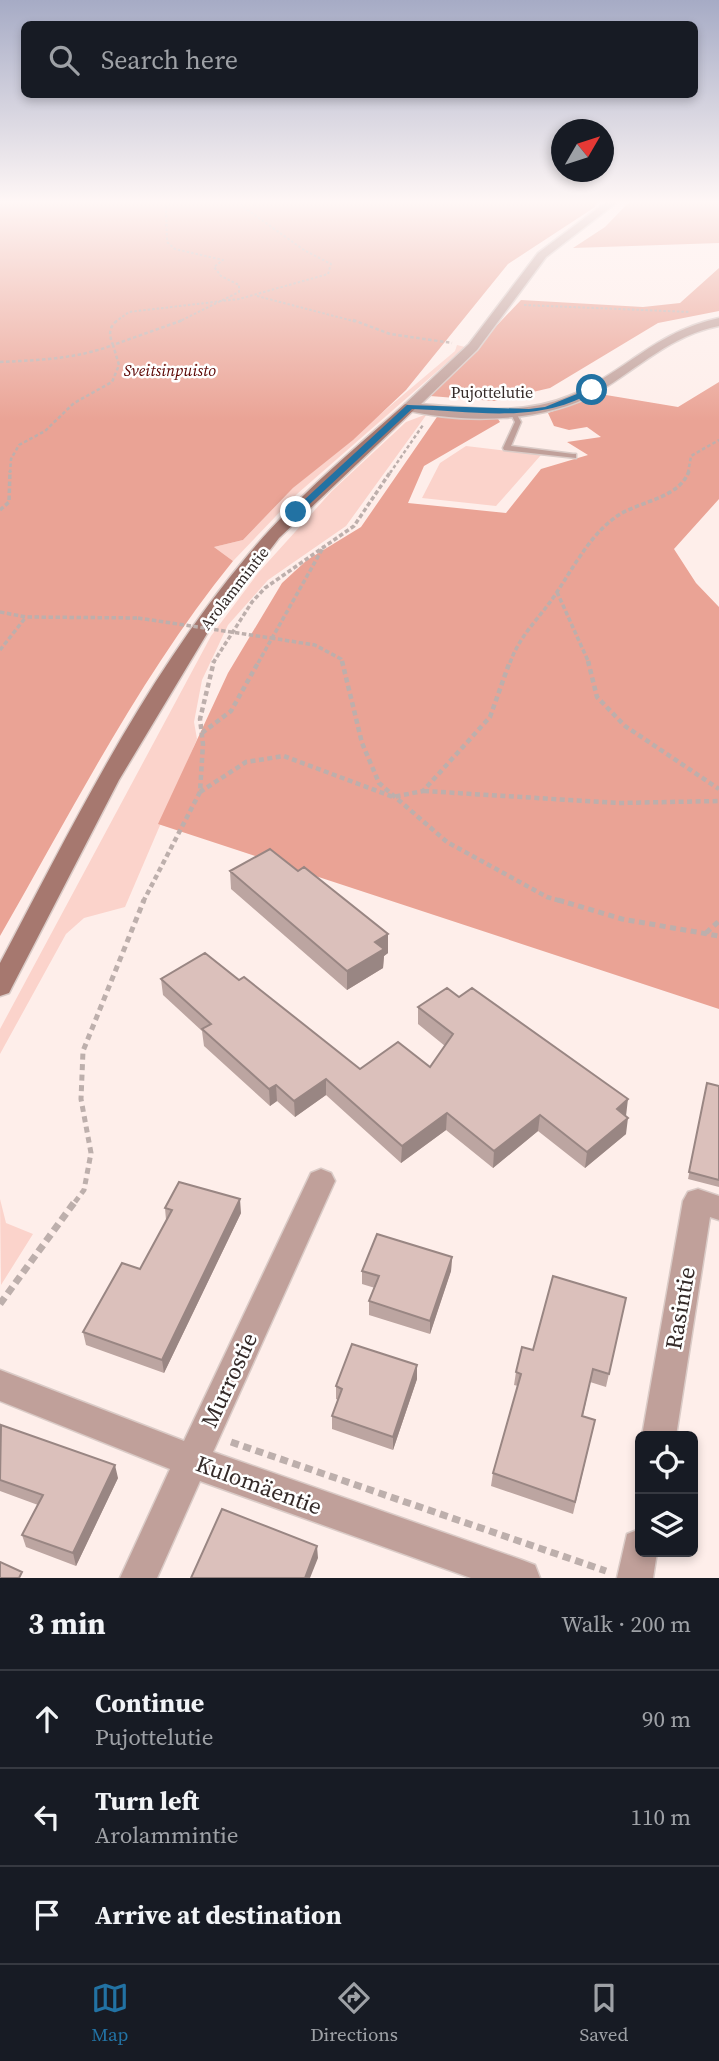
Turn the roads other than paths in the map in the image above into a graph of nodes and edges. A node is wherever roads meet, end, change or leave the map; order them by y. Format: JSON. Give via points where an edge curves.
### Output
{"nodes":[{"id":1,"x":528,"y":274,"type":"edge"},
{"id":2,"x":719,"y":322,"type":"edge"},
{"id":3,"x":410,"y":407,"type":"junction"},
{"id":4,"x":513,"y":412,"type":"junction"},
{"id":5,"x":573,"y":456,"type":"dead end"},
{"id":6,"x":0,"y":987,"type":"edge"},
{"id":7,"x":321,"y":1181,"type":"dead end"},
{"id":8,"x":719,"y":1208,"type":"edge"},
{"id":9,"x":0,"y":1385,"type":"edge"},
{"id":10,"x":660,"y":1431,"type":"edge"},
{"id":11,"x":198,"y":1447,"type":"junction"},
{"id":12,"x":635,"y":1556,"type":"edge"},
{"id":13,"x":624,"y":1576,"type":"edge"},
{"id":14,"x":138,"y":1578,"type":"edge"},
{"id":15,"x":522,"y":1578,"type":"edge"}],
"edges":[{"from":1,"to":3,"type":"street","name":"Arolammintie","via":[[472,347]]},
{"from":2,"to":4,"type":"street","name":"Pujottelutie","via":[[665,338],[573,400],[546,409]]},
{"from":3,"to":4,"type":"street","name":"Pujottelutie"},
{"from":3,"to":6,"type":"street","name":"Arolammintie","via":[[305,502],[235,581],[113,770]]},
{"from":4,"to":5,"type":"lane","via":[[519,422],[507,448]]},
{"from":7,"to":11,"type":"street","name":"Murrostie"},
{"from":8,"to":10,"type":"street","name":"Rasintie","via":[[698,1201]]},
{"from":9,"to":11,"type":"street","name":"Kulomäentie"},
{"from":11,"to":14,"type":"street","name":"Murrostie"},
{"from":11,"to":15,"type":"street","name":"Kulomäentie"},
{"from":12,"to":13,"type":"street"}]}
